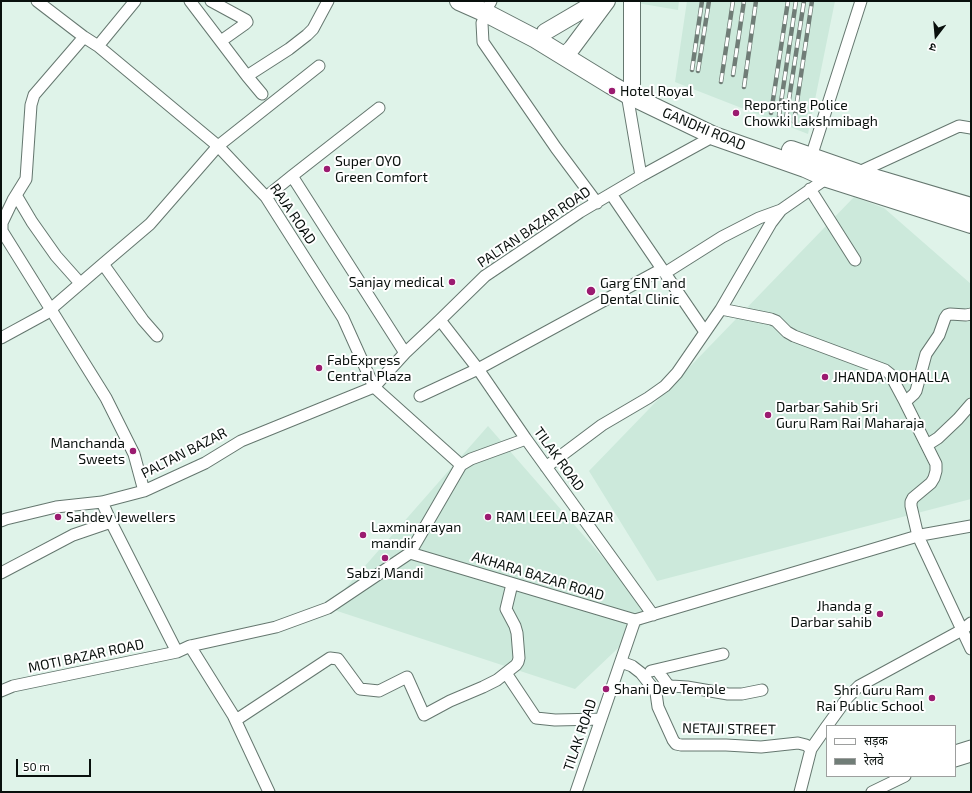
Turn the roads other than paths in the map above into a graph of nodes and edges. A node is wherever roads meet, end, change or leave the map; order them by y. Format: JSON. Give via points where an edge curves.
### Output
{"nodes":[{"id":1,"x":37,"y":1,"type":"edge"},
{"id":2,"x":135,"y":1,"type":"edge"},
{"id":3,"x":190,"y":1,"type":"edge"},
{"id":4,"x":211,"y":1,"type":"edge"},
{"id":5,"x":328,"y":1,"type":"edge"},
{"id":6,"x":459,"y":1,"type":"edge"},
{"id":7,"x":595,"y":1,"type":"edge"},
{"id":8,"x":607,"y":1,"type":"edge"},
{"id":9,"x":632,"y":1,"type":"edge"},
{"id":10,"x":861,"y":1,"type":"edge"},
{"id":11,"x":489,"y":4,"type":"edge"},
{"id":12,"x":545,"y":32,"type":"junction"},
{"id":13,"x":84,"y":37,"type":"junction"},
{"id":14,"x":221,"y":41,"type":"junction"},
{"id":15,"x":98,"y":46,"type":"junction"},
{"id":16,"x":568,"y":52,"type":"junction"},
{"id":17,"x":319,"y":66,"type":"dead end"},
{"id":18,"x":247,"y":76,"type":"junction"},
{"id":19,"x":629,"y":89,"type":"junction"},
{"id":20,"x":262,"y":94,"type":"dead end"},
{"id":21,"x":380,"y":108,"type":"dead end"},
{"id":22,"x":971,"y":128,"type":"edge"},
{"id":23,"x":714,"y":136,"type":"junction"},
{"id":24,"x":218,"y":146,"type":"junction"},
{"id":25,"x":811,"y":157,"type":"junction"},
{"id":26,"x":292,"y":176,"type":"junction"},
{"id":27,"x":642,"y":176,"type":"junction"},
{"id":28,"x":827,"y":178,"type":"junction"},
{"id":29,"x":854,"y":179,"type":"junction"},
{"id":30,"x":810,"y":189,"type":"junction"},
{"id":31,"x":16,"y":194,"type":"junction"},
{"id":32,"x":611,"y":194,"type":"junction"},
{"id":33,"x":266,"y":198,"type":"junction"},
{"id":34,"x":597,"y":203,"type":"junction"},
{"id":35,"x":971,"y":207,"type":"edge"},
{"id":36,"x":781,"y":210,"type":"junction"},
{"id":37,"x":971,"y":224,"type":"edge"},
{"id":38,"x":855,"y":260,"type":"dead end"},
{"id":39,"x":103,"y":264,"type":"junction"},
{"id":40,"x":664,"y":271,"type":"junction"},
{"id":41,"x":80,"y":283,"type":"junction"},
{"id":42,"x":721,"y":309,"type":"junction"},
{"id":43,"x":50,"y":310,"type":"junction"},
{"id":44,"x":971,"y":314,"type":"edge"},
{"id":45,"x":440,"y":320,"type":"junction"},
{"id":46,"x":705,"y":332,"type":"junction"},
{"id":47,"x":157,"y":336,"type":"dead end"},
{"id":48,"x":1,"y":338,"type":"edge"},
{"id":49,"x":404,"y":353,"type":"junction"},
{"id":50,"x":478,"y":369,"type":"junction"},
{"id":51,"x":374,"y":387,"type":"junction"},
{"id":52,"x":420,"y":396,"type":"dead end"},
{"id":53,"x":905,"y":402,"type":"junction"},
{"id":54,"x":971,"y":404,"type":"edge"},
{"id":55,"x":526,"y":439,"type":"junction"},
{"id":56,"x":927,"y":445,"type":"junction"},
{"id":57,"x":461,"y":465,"type":"junction"},
{"id":58,"x":546,"y":467,"type":"junction"},
{"id":59,"x":144,"y":492,"type":"junction"},
{"id":60,"x":102,"y":502,"type":"junction"},
{"id":61,"x":1,"y":521,"type":"edge"},
{"id":62,"x":111,"y":522,"type":"junction"},
{"id":63,"x":971,"y":526,"type":"edge"},
{"id":64,"x":918,"y":536,"type":"junction"},
{"id":65,"x":410,"y":554,"type":"junction"},
{"id":66,"x":1,"y":573,"type":"edge"},
{"id":67,"x":512,"y":584,"type":"junction"},
{"id":68,"x":653,"y":615,"type":"junction"},
{"id":69,"x":635,"y":620,"type":"junction"},
{"id":70,"x":966,"y":626,"type":"edge"},
{"id":71,"x":190,"y":646,"type":"junction"},
{"id":72,"x":971,"y":650,"type":"edge"},
{"id":73,"x":177,"y":652,"type":"junction"},
{"id":74,"x":723,"y":654,"type":"dead end"},
{"id":75,"x":620,"y":662,"type":"junction"},
{"id":76,"x":657,"y":670,"type":"junction"},
{"id":77,"x":506,"y":673,"type":"junction"},
{"id":78,"x":641,"y":673,"type":"junction"},
{"id":79,"x":762,"y":690,"type":"dead end"},
{"id":80,"x":1,"y":691,"type":"edge"},
{"id":81,"x":601,"y":719,"type":"junction"},
{"id":82,"x":236,"y":720,"type":"junction"},
{"id":83,"x":828,"y":725,"type":"edge"},
{"id":84,"x":826,"y":727,"type":"edge"},
{"id":85,"x":971,"y":746,"type":"edge"},
{"id":86,"x":811,"y":749,"type":"junction"},
{"id":87,"x":956,"y":751,"type":"edge"},
{"id":88,"x":971,"y":756,"type":"edge"},
{"id":89,"x":956,"y":761,"type":"edge"},
{"id":90,"x":887,"y":777,"type":"edge"},
{"id":91,"x":903,"y":777,"type":"edge"},
{"id":92,"x":269,"y":792,"type":"edge"},
{"id":93,"x":576,"y":792,"type":"edge"},
{"id":94,"x":800,"y":792,"type":"edge"},
{"id":95,"x":862,"y":792,"type":"edge"},
{"id":96,"x":872,"y":792,"type":"edge"}],
"edges":[{"from":1,"to":13,"type":"street","name":"RAJA ROAD"},
{"from":2,"to":15,"type":"street"},
{"from":3,"to":14,"type":"street"},
{"from":4,"to":14,"type":"street","via":[[247,22]]},
{"from":5,"to":18,"type":"street","via":[[307,36]]},
{"from":6,"to":11,"type":"main road","name":"GANDHI ROAD"},
{"from":7,"to":12,"type":"street"},
{"from":8,"to":16,"type":"street"},
{"from":9,"to":19,"type":"street"},
{"from":10,"to":25,"type":"street"},
{"from":11,"to":12,"type":"main road","name":"GANDHI ROAD"},
{"from":11,"to":16,"type":"main road","name":"GANDHI ROAD","via":[[536,39]]},
{"from":11,"to":34,"type":"street","via":[[482,23],[483,42]]},
{"from":12,"to":16,"type":"main road","name":"GANDHI ROAD"},
{"from":13,"to":15,"type":"street","name":"RAJA ROAD"},
{"from":13,"to":31,"type":"street","via":[[34,95],[31,105],[26,179]]},
{"from":14,"to":18,"type":"street"},
{"from":15,"to":24,"type":"street","name":"RAJA ROAD"},
{"from":16,"to":19,"type":"main road","name":"GANDHI ROAD"},
{"from":17,"to":24,"type":"street"},
{"from":18,"to":20,"type":"street"},
{"from":19,"to":23,"type":"main road","name":"GANDHI ROAD"},
{"from":19,"to":25,"type":"main road","name":"GANDHI ROAD","via":[[717,126]]},
{"from":19,"to":27,"type":"street"},
{"from":21,"to":26,"type":"street"},
{"from":22,"to":29,"type":"street","via":[[959,126]]},
{"from":23,"to":27,"type":"street","name":"PALTAN BAZAR ROAD"},
{"from":23,"to":28,"type":"main road","name":"GANDHI ROAD"},
{"from":24,"to":33,"type":"street","name":"RAJA ROAD"},
{"from":24,"to":39,"type":"street","via":[[150,224]]},
{"from":25,"to":29,"type":"main road","name":"GANDHI ROAD"},
{"from":26,"to":33,"type":"street"},
{"from":26,"to":49,"type":"street"},
{"from":27,"to":32,"type":"street","name":"PALTAN BAZAR ROAD"},
{"from":28,"to":29,"type":"main road","name":"GANDHI ROAD"},
{"from":28,"to":30,"type":"street"},
{"from":29,"to":35,"type":"main road"},
{"from":29,"to":37,"type":"main road"},
{"from":30,"to":36,"type":"street"},
{"from":30,"to":38,"type":"street"},
{"from":31,"to":41,"type":"street","via":[[56,256]]},
{"from":31,"to":43,"type":"street","via":[[2,223],[2,231]]},
{"from":32,"to":34,"type":"street","name":"PALTAN BAZAR ROAD"},
{"from":32,"to":40,"type":"street"},
{"from":33,"to":51,"type":"street","name":"RAJA ROAD","via":[[343,318]]},
{"from":34,"to":45,"type":"street","name":"PALTAN BAZAR ROAD","via":[[485,276]]},
{"from":36,"to":40,"type":"street","via":[[722,237]]},
{"from":36,"to":42,"type":"street"},
{"from":39,"to":41,"type":"street"},
{"from":39,"to":47,"type":"street"},
{"from":40,"to":46,"type":"street"},
{"from":40,"to":50,"type":"street"},
{"from":41,"to":43,"type":"street"},
{"from":42,"to":46,"type":"street"},
{"from":42,"to":53,"type":"street","via":[[771,319],[794,336],[885,370],[890,374]]},
{"from":43,"to":48,"type":"street"},
{"from":43,"to":59,"type":"street","via":[[106,398],[134,454]]},
{"from":44,"to":53,"type":"street","via":[[947,315],[939,335],[926,354],[916,390]]},
{"from":45,"to":49,"type":"street","name":"PALTAN BAZAR ROAD"},
{"from":45,"to":50,"type":"street","name":"TILAK ROAD"},
{"from":46,"to":58,"type":"street","via":[[665,386],[602,425]]},
{"from":49,"to":51,"type":"street","name":"PALTAN BAZAR ROAD"},
{"from":50,"to":52,"type":"street"},
{"from":50,"to":55,"type":"street","name":"TILAK ROAD"},
{"from":51,"to":57,"type":"street","name":"RAJA ROAD"},
{"from":51,"to":59,"type":"street","name":"PALTAN BAZAR","via":[[241,441],[205,463]]},
{"from":53,"to":56,"type":"street"},
{"from":54,"to":56,"type":"street","via":[[938,438]]},
{"from":55,"to":57,"type":"street"},
{"from":55,"to":58,"type":"street","name":"TILAK ROAD"},
{"from":56,"to":64,"type":"street","via":[[936,464],[936,471],[931,484],[911,502]]},
{"from":57,"to":65,"type":"street"},
{"from":58,"to":68,"type":"street","name":"TILAK ROAD"},
{"from":59,"to":60,"type":"street","name":"PALTAN BAZAR"},
{"from":60,"to":61,"type":"street","name":"PALTAN BAZAR","via":[[56,507]]},
{"from":60,"to":62,"type":"street"},
{"from":62,"to":66,"type":"street","via":[[74,535]]},
{"from":62,"to":73,"type":"street"},
{"from":63,"to":64,"type":"street"},
{"from":64,"to":68,"type":"street"},
{"from":64,"to":70,"type":"street"},
{"from":65,"to":67,"type":"street","name":"AKHARA BAZAR ROAD"},
{"from":65,"to":71,"type":"street","name":"MOTI BAZAR ROAD","via":[[328,608],[276,627]]},
{"from":67,"to":69,"type":"street","name":"AKHARA BAZAR ROAD"},
{"from":67,"to":77,"type":"street","via":[[506,609],[517,633],[519,658],[516,665]]},
{"from":68,"to":69,"type":"street"},
{"from":69,"to":75,"type":"street","name":"TILAK ROAD"},
{"from":70,"to":72,"type":"street"},
{"from":70,"to":83,"type":"street","via":[[859,686]]},
{"from":71,"to":73,"type":"street","name":"MOTI BAZAR ROAD"},
{"from":71,"to":82,"type":"street"},
{"from":73,"to":80,"type":"street","name":"MOTI BAZAR ROAD","via":[[13,686]]},
{"from":74,"to":76,"type":"street"},
{"from":75,"to":78,"type":"street","name":"NETAJI STREET","via":[[632,666]]},
{"from":75,"to":81,"type":"street","name":"TILAK ROAD"},
{"from":76,"to":78,"type":"street"},
{"from":76,"to":79,"type":"street","via":[[671,686],[728,694]]},
{"from":77,"to":81,"type":"street","via":[[536,718]]},
{"from":77,"to":82,"type":"street","via":[[497,680],[424,715],[407,677],[379,691],[360,689],[338,659],[330,658]]},
{"from":78,"to":86,"type":"street","name":"NETAJI STREET","via":[[656,693],[658,707],[676,744],[761,747],[798,743]]},
{"from":81,"to":93,"type":"street","name":"TILAK ROAD"},
{"from":82,"to":92,"type":"street"},
{"from":84,"to":86,"type":"street"},
{"from":85,"to":87,"type":"street"},
{"from":86,"to":94,"type":"street"},
{"from":88,"to":89,"type":"street"},
{"from":90,"to":95,"type":"street"},
{"from":91,"to":96,"type":"street"}]}
